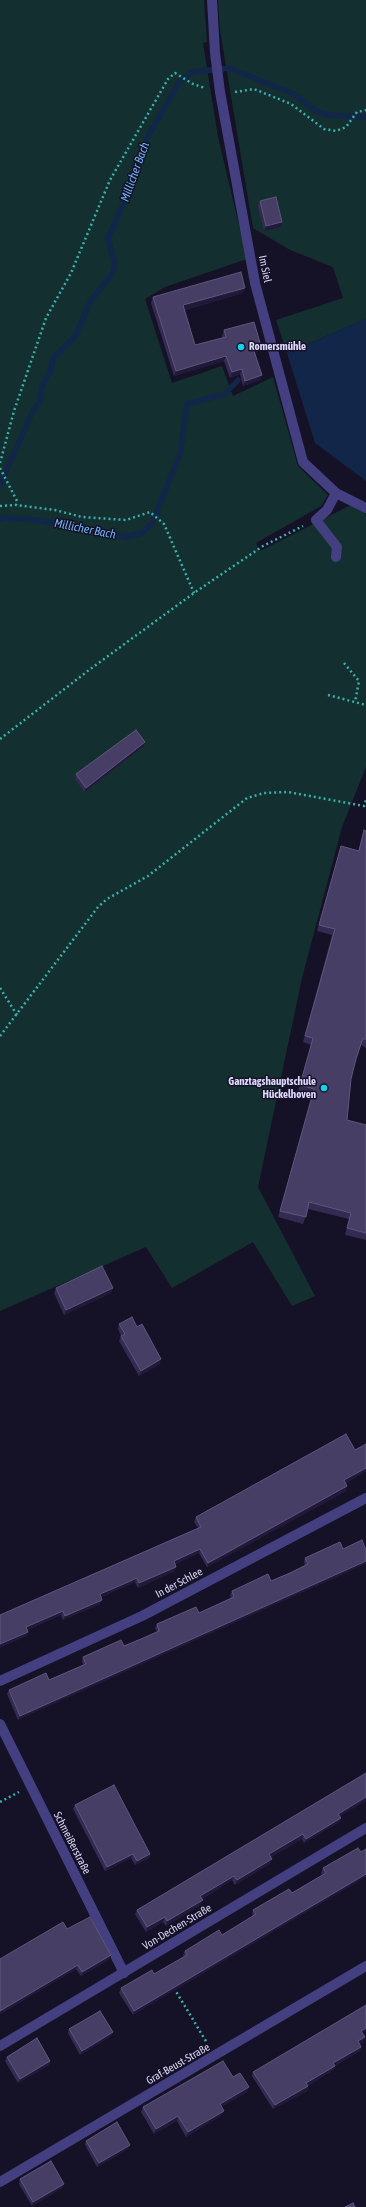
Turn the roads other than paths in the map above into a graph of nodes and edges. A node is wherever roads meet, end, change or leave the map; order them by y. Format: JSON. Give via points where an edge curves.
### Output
{"nodes":[{"id":1,"x":212,"y":0,"type":"edge"},
{"id":2,"x":336,"y":493,"type":"junction"},
{"id":3,"x":366,"y":508,"type":"edge"},
{"id":4,"x":336,"y":557,"type":"dead end"},
{"id":5,"x":366,"y":1498,"type":"edge"},
{"id":6,"x":0,"y":1681,"type":"edge"},
{"id":7,"x":0,"y":1724,"type":"edge"},
{"id":8,"x":366,"y":1828,"type":"edge"},
{"id":9,"x":366,"y":1966,"type":"edge"},
{"id":10,"x":124,"y":1973,"type":"junction"},
{"id":11,"x":0,"y":2046,"type":"edge"},
{"id":12,"x":0,"y":2182,"type":"edge"}],
"edges":[{"from":1,"to":2,"type":"street","name":"Im Siel","via":[[218,81],[255,283],[303,462]]},
{"from":2,"to":3,"type":"street","name":"Im Siel"},
{"from":2,"to":4,"type":"street","via":[[326,510],[316,520],[337,546]]},
{"from":5,"to":6,"type":"street","name":"In der Schlee","via":[[142,1616]]},
{"from":7,"to":10,"type":"street","name":"Schmeißerstraße"},
{"from":8,"to":10,"type":"street","name":"Von-Dechen-Straße"},
{"from":9,"to":12,"type":"street","name":"Graf-Beust-Straße"},
{"from":10,"to":11,"type":"street","name":"Von-Dechen-Straße"}]}
